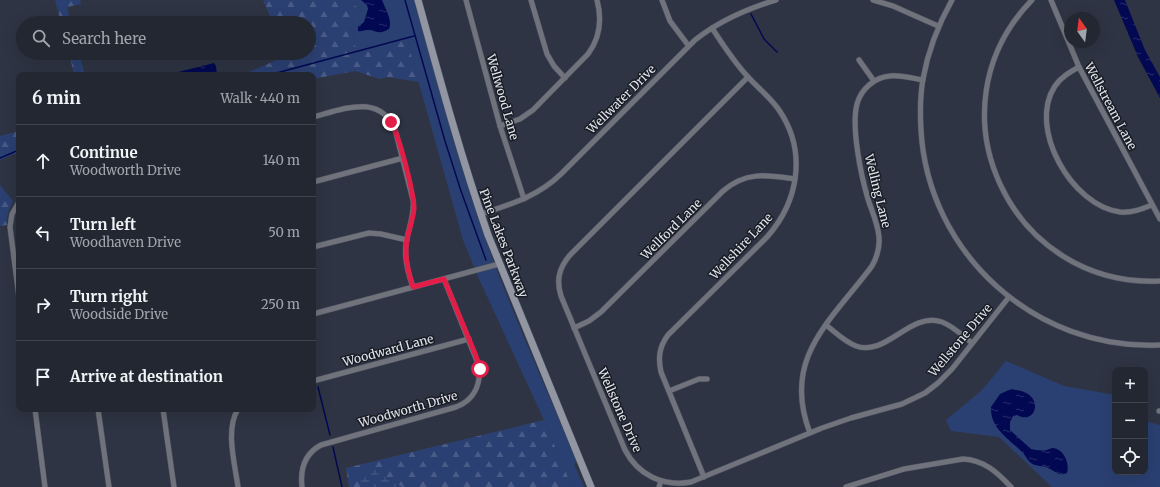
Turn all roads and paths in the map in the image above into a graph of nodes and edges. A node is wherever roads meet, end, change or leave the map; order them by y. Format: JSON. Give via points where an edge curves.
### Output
{"nodes":[{"id":1,"x":418,"y":0,"type":"edge"},
{"id":2,"x":466,"y":0,"type":"edge"},
{"id":3,"x":531,"y":0,"type":"edge"},
{"id":4,"x":597,"y":0,"type":"edge"},
{"id":5,"x":662,"y":0,"type":"edge"},
{"id":6,"x":776,"y":0,"type":"edge"},
{"id":7,"x":873,"y":0,"type":"edge"},
{"id":8,"x":952,"y":0,"type":"edge"},
{"id":9,"x":1032,"y":0,"type":"edge"},
{"id":10,"x":1051,"y":0,"type":"edge"},
{"id":11,"x":938,"y":26,"type":"junction"},
{"id":12,"x":712,"y":28,"type":"junction"},
{"id":13,"x":688,"y":45,"type":"junction"},
{"id":14,"x":859,"y":60,"type":"dead end"},
{"id":15,"x":1079,"y":67,"type":"junction"},
{"id":16,"x":748,"y":77,"type":"junction"},
{"id":17,"x":566,"y":78,"type":"junction"},
{"id":18,"x":923,"y":80,"type":"junction"},
{"id":19,"x":874,"y":81,"type":"junction"},
{"id":20,"x":316,"y":116,"type":"edge"},
{"id":21,"x":500,"y":126,"type":"junction"},
{"id":22,"x":403,"y":158,"type":"junction"},
{"id":23,"x":795,"y":179,"type":"junction"},
{"id":24,"x":316,"y":181,"type":"edge"},
{"id":25,"x":524,"y":199,"type":"junction"},
{"id":26,"x":1152,"y":205,"type":"junction"},
{"id":27,"x":16,"y":207,"type":"edge"},
{"id":28,"x":481,"y":214,"type":"junction"},
{"id":29,"x":1160,"y":219,"type":"edge"},
{"id":30,"x":407,"y":240,"type":"junction"},
{"id":31,"x":316,"y":247,"type":"edge"},
{"id":32,"x":499,"y":264,"type":"junction"},
{"id":33,"x":16,"y":274,"type":"edge"},
{"id":34,"x":444,"y":279,"type":"junction"},
{"id":35,"x":1160,"y":281,"type":"edge"},
{"id":36,"x":413,"y":287,"type":"junction"},
{"id":37,"x":1008,"y":297,"type":"junction"},
{"id":38,"x":316,"y":313,"type":"edge"},
{"id":39,"x":826,"y":325,"type":"junction"},
{"id":40,"x":574,"y":328,"type":"junction"},
{"id":41,"x":469,"y":339,"type":"junction"},
{"id":42,"x":972,"y":343,"type":"junction"},
{"id":43,"x":1160,"y":345,"type":"edge"},
{"id":44,"x":316,"y":379,"type":"edge"},
{"id":45,"x":707,"y":379,"type":"dead end"},
{"id":46,"x":669,"y":391,"type":"junction"},
{"id":47,"x":35,"y":412,"type":"edge"},
{"id":48,"x":98,"y":412,"type":"edge"},
{"id":49,"x":163,"y":412,"type":"edge"},
{"id":50,"x":236,"y":412,"type":"edge"},
{"id":51,"x":810,"y":433,"type":"junction"},
{"id":52,"x":704,"y":477,"type":"junction"},
{"id":53,"x":661,"y":481,"type":"junction"},
{"id":54,"x":45,"y":487,"type":"edge"},
{"id":55,"x":108,"y":487,"type":"edge"},
{"id":56,"x":174,"y":487,"type":"edge"},
{"id":57,"x":238,"y":487,"type":"edge"},
{"id":58,"x":302,"y":487,"type":"edge"},
{"id":59,"x":591,"y":487,"type":"edge"},
{"id":60,"x":659,"y":487,"type":"edge"},
{"id":61,"x":846,"y":487,"type":"edge"},
{"id":62,"x":1011,"y":487,"type":"edge"}],
"edges":[{"from":1,"to":28,"type":"street","name":"Pine Lakes Parkway","via":[[452,123]]},
{"from":2,"to":21,"type":"street","name":"Wellwood Lane"},
{"from":3,"to":17,"type":"street","via":[[547,54]]},
{"from":4,"to":17,"type":"street","via":[[600,25],[595,43]]},
{"from":5,"to":13,"type":"street","via":[[670,21]]},
{"from":6,"to":12,"type":"street","name":"Wellwater Drive","via":[[739,13]]},
{"from":7,"to":11,"type":"street"},
{"from":8,"to":11,"type":"street"},
{"from":9,"to":35,"type":"street","via":[[1002,41],[986,91],[986,140],[1001,187],[1027,226],[1062,256],[1082,267],[1109,276],[1138,281]]},
{"from":10,"to":15,"type":"street","name":"Wellstream Lane"},
{"from":11,"to":18,"type":"street"},
{"from":12,"to":13,"type":"street","name":"Wellwater Drive"},
{"from":12,"to":16,"type":"street","name":"Wellshire Lane"},
{"from":13,"to":25,"type":"street","name":"Wellwater Drive","via":[[556,178]]},
{"from":14,"to":19,"type":"street"},
{"from":15,"to":26,"type":"street","name":"Wellstream Lane"},
{"from":15,"to":26,"type":"street","via":[[1060,79],[1049,100],[1049,131],[1058,160],[1077,188],[1103,207],[1127,212]]},
{"from":16,"to":23,"type":"street","name":"Wellshire Lane","via":[[778,109],[787,123],[795,151]]},
{"from":16,"to":40,"type":"street","name":"Wellstone Drive","via":[[564,263],[558,286]]},
{"from":17,"to":21,"type":"street","via":[[528,114]]},
{"from":18,"to":19,"type":"street","via":[[891,76]]},
{"from":18,"to":37,"type":"street","via":[[920,114],[922,144],[938,206],[968,256]]},
{"from":19,"to":39,"type":"street","name":"Welling Lane","via":[[863,91],[858,101],[856,126],[862,176],[879,231],[879,251],[872,266]]},
{"from":20,"to":22,"type":"street","via":[[359,106],[375,109],[384,114],[392,124]]},
{"from":21,"to":25,"type":"street","name":"Wellwood Lane"},
{"from":22,"to":24,"type":"street"},
{"from":22,"to":30,"type":"street","via":[[414,206]]},
{"from":23,"to":40,"type":"street","name":"Wellford Lane","via":[[758,175],[731,184],[605,309],[593,319]]},
{"from":23,"to":46,"type":"street","name":"Wellshire Lane","via":[[788,205],[772,231],[664,341],[659,354],[660,365]]},
{"from":25,"to":28,"type":"street","name":"Wellwater Drive"},
{"from":26,"to":29,"type":"street","name":"Wellstream Lane"},
{"from":27,"to":33,"type":"street","via":[[10,227]]},
{"from":28,"to":32,"type":"street","name":"Pine Lakes Parkway"},
{"from":30,"to":31,"type":"street","via":[[369,233]]},
{"from":30,"to":36,"type":"street","via":[[406,261]]},
{"from":32,"to":34,"type":"street"},
{"from":32,"to":59,"type":"street","name":"Pine Lakes Parkway"},
{"from":34,"to":36,"type":"street"},
{"from":34,"to":41,"type":"street","name":"Woodworth Drive"},
{"from":36,"to":38,"type":"street"},
{"from":37,"to":42,"type":"street","name":"Wellstone Drive"},
{"from":37,"to":43,"type":"street","via":[[1044,320],[1085,336],[1117,343]]},
{"from":39,"to":42,"type":"street","via":[[848,342],[864,348],[878,346],[914,325],[930,320],[946,324]]},
{"from":39,"to":51,"type":"street","name":"Welling Lane","via":[[811,346],[802,375],[803,407]]},
{"from":40,"to":53,"type":"street","name":"Wellstone Drive","via":[[627,454],[640,470]]},
{"from":41,"to":44,"type":"street","name":"Woodward Lane"},
{"from":41,"to":58,"type":"street","name":"Woodworth Drive","via":[[479,366],[480,378],[468,401],[461,406],[320,445],[305,461],[301,474]]},
{"from":42,"to":51,"type":"street","name":"Wellstone Drive","via":[[945,377],[920,396]]},
{"from":45,"to":46,"type":"street","via":[[699,379]]},
{"from":46,"to":52,"type":"street","name":"Wellshire Lane"},
{"from":47,"to":54,"type":"street"},
{"from":48,"to":55,"type":"street"},
{"from":49,"to":56,"type":"street"},
{"from":50,"to":57,"type":"street","via":[[231,431]]},
{"from":51,"to":52,"type":"street","name":"Wellstone Drive"},
{"from":52,"to":53,"type":"street","name":"Wellstone Drive","via":[[682,483]]},
{"from":53,"to":60,"type":"street"},
{"from":61,"to":62,"type":"street","via":[[904,469],[962,459],[985,464]]}]}
